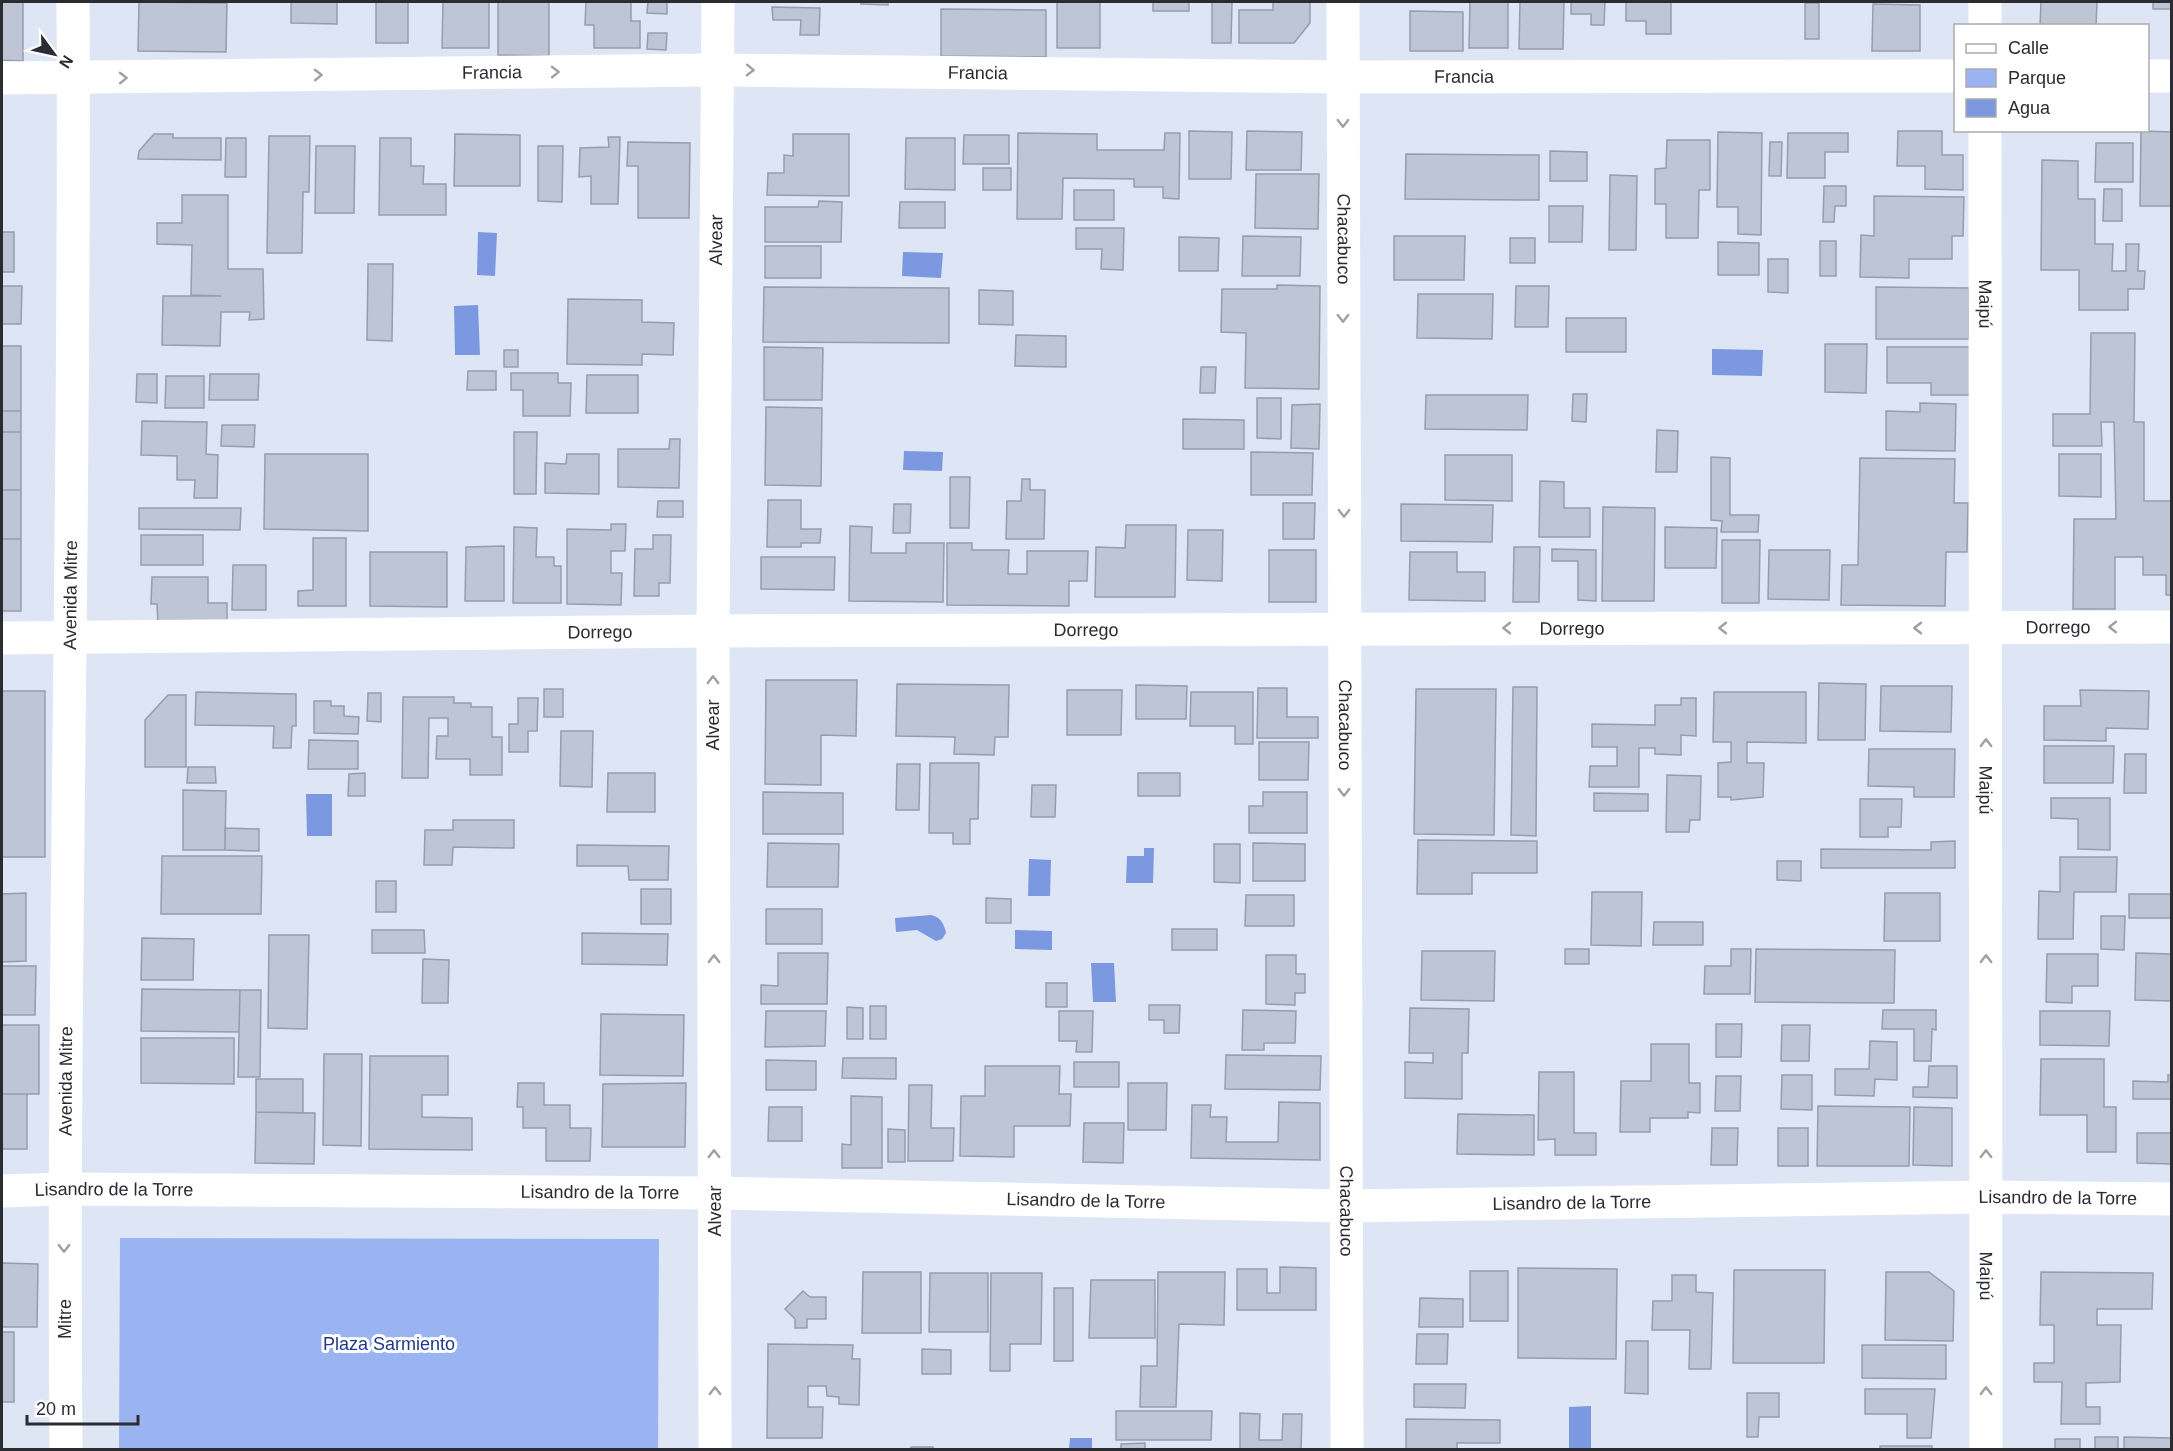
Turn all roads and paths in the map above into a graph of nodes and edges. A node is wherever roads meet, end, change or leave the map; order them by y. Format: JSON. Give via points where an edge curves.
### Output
{"nodes":[{"id":1,"x":73,"y":2,"type":"edge"},
{"id":2,"x":718,"y":2,"type":"edge"},
{"id":3,"x":1342,"y":2,"type":"edge"},
{"id":4,"x":1985,"y":2,"type":"edge"},
{"id":5,"x":1984,"y":24,"type":"edge"},
{"id":6,"x":717,"y":70,"type":"junction"},
{"id":7,"x":1954,"y":76,"type":"edge"},
{"id":8,"x":2149,"y":76,"type":"edge"},
{"id":9,"x":2172,"y":76,"type":"edge"},
{"id":10,"x":1343,"y":77,"type":"junction"},
{"id":11,"x":2,"y":78,"type":"edge"},
{"id":12,"x":73,"y":78,"type":"junction"},
{"id":13,"x":1984,"y":132,"type":"edge"},
{"id":14,"x":1986,"y":627,"type":"junction"},
{"id":15,"x":2172,"y":627,"type":"edge"},
{"id":16,"x":1344,"y":629,"type":"junction"},
{"id":17,"x":713,"y":631,"type":"junction"},
{"id":18,"x":72,"y":637,"type":"junction"},
{"id":19,"x":2,"y":638,"type":"edge"},
{"id":20,"x":64,"y":1189,"type":"junction"},
{"id":21,"x":2,"y":1191,"type":"edge"},
{"id":22,"x":714,"y":1193,"type":"junction"},
{"id":23,"x":1986,"y":1197,"type":"junction"},
{"id":24,"x":2172,"y":1199,"type":"edge"},
{"id":25,"x":1346,"y":1206,"type":"junction"},
{"id":26,"x":66,"y":1449,"type":"edge"},
{"id":27,"x":715,"y":1449,"type":"edge"},
{"id":28,"x":1347,"y":1449,"type":"edge"},
{"id":29,"x":1986,"y":1449,"type":"edge"}],
"edges":[{"from":1,"to":12,"type":"street","name":"Avenida Mitre"},
{"from":2,"to":6,"type":"street","name":"Alvear"},
{"from":3,"to":10,"type":"street","name":"Chacabuco"},
{"from":4,"to":5,"type":"street"},
{"from":6,"to":10,"type":"street","name":"Francia","one_way":true},
{"from":12,"to":6,"type":"street","name":"Francia","one_way":true},
{"from":6,"to":17,"type":"street","name":"Alvear"},
{"from":7,"to":10,"type":"street","name":"Francia"},
{"from":8,"to":9,"type":"street"},
{"from":10,"to":16,"type":"street","name":"Chacabuco","one_way":true},
{"from":11,"to":12,"type":"street","name":"Francia"},
{"from":12,"to":18,"type":"street","name":"Avenida Mitre"},
{"from":13,"to":14,"type":"street","name":"Maipú"},
{"from":15,"to":14,"type":"street","name":"Dorrego","one_way":true},
{"from":14,"to":16,"type":"street","name":"Dorrego","one_way":true},
{"from":23,"to":14,"type":"street","name":"Maipú","one_way":true},
{"from":16,"to":17,"type":"street","name":"Dorrego"},
{"from":16,"to":25,"type":"street","name":"Chacabuco","one_way":true},
{"from":17,"to":18,"type":"street","name":"Dorrego"},
{"from":22,"to":17,"type":"street","name":"Alvear","one_way":true},
{"from":18,"to":19,"type":"street","name":"Dorrego"},
{"from":18,"to":20,"type":"street","name":"Avenida Mitre"},
{"from":20,"to":21,"type":"street","name":"Lisandro de la Torre"},
{"from":20,"to":22,"type":"street","name":"Lisandro de la Torre"},
{"from":20,"to":26,"type":"street","name":"Mitre","one_way":true},
{"from":22,"to":25,"type":"street","name":"Lisandro de la Torre"},
{"from":27,"to":22,"type":"street","name":"Alvear","one_way":true},
{"from":23,"to":24,"type":"street","name":"Lisandro de la Torre"},
{"from":23,"to":25,"type":"street","name":"Lisandro de la Torre"},
{"from":29,"to":23,"type":"street","name":"Maipú","one_way":true},
{"from":25,"to":28,"type":"street","name":"Chacabuco"}]}
